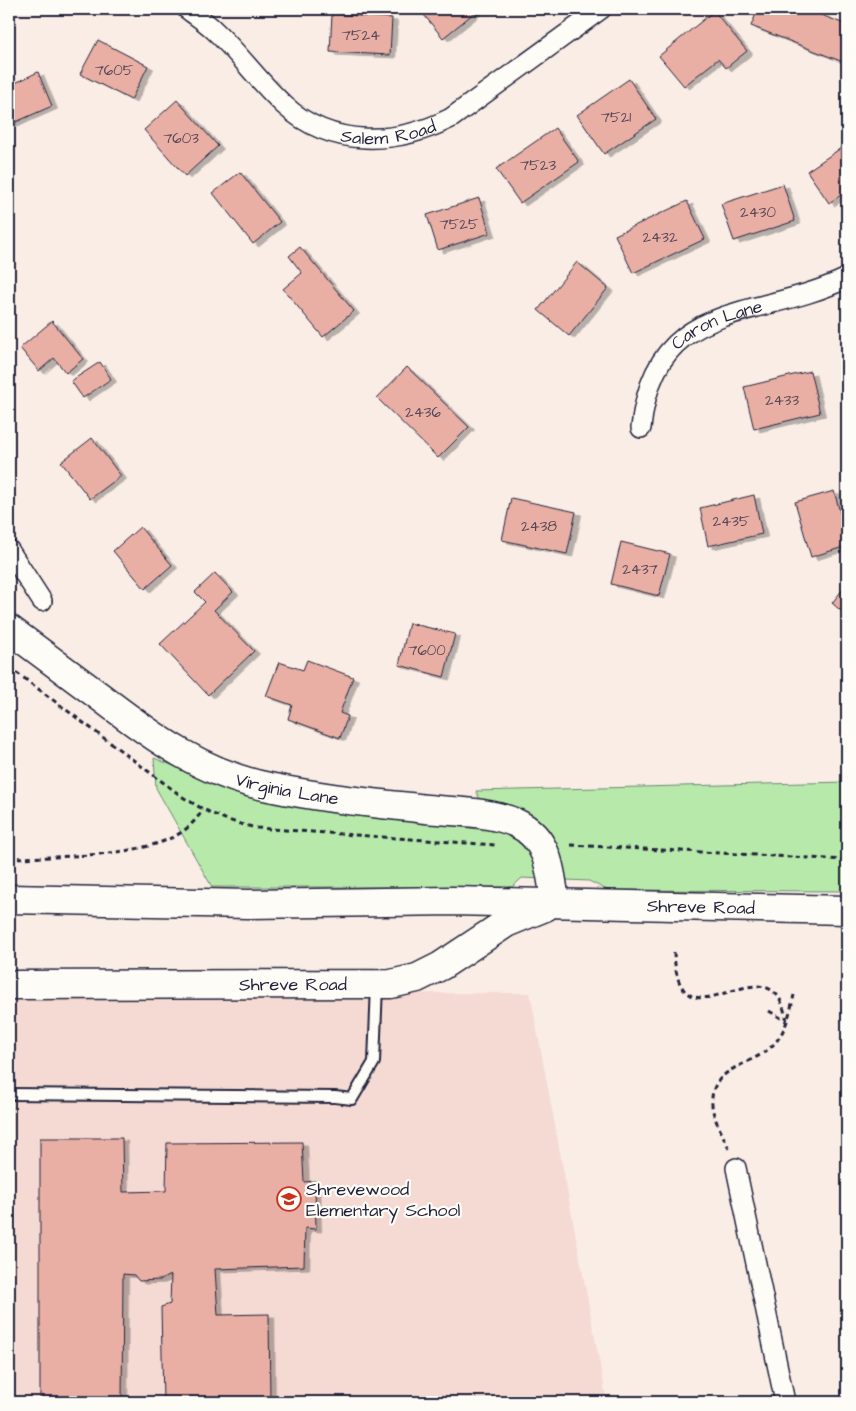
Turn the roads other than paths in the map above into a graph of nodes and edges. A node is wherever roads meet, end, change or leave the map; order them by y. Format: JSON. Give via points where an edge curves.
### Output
{"nodes":[{"id":1,"x":187,"y":9,"type":"edge"},
{"id":2,"x":601,"y":9,"type":"edge"},
{"id":3,"x":847,"y":278,"type":"edge"},
{"id":4,"x":641,"y":428,"type":"dead end"},
{"id":5,"x":9,"y":550,"type":"edge"},
{"id":6,"x":42,"y":601,"type":"dead end"},
{"id":7,"x":9,"y":629,"type":"edge"},
{"id":8,"x":9,"y":899,"type":"edge"},
{"id":9,"x":453,"y":901,"type":"junction"},
{"id":10,"x":555,"y":904,"type":"junction"},
{"id":11,"x":847,"y":910,"type":"edge"},
{"id":12,"x":452,"y":958,"type":"junction"},
{"id":13,"x":377,"y":984,"type":"junction"},
{"id":14,"x":9,"y":985,"type":"edge"},
{"id":15,"x":9,"y":1094,"type":"edge"},
{"id":16,"x":736,"y":1168,"type":"road end"},
{"id":17,"x":785,"y":1402,"type":"edge"}],
"edges":[{"from":1,"to":2,"type":"street","name":"Salem Road","via":[[213,29],[285,106],[306,121],[330,132],[378,140],[405,136],[451,118]]},
{"from":3,"to":4,"type":"street","name":"Caron Lane","via":[[782,302],[707,321],[683,336],[666,353],[652,376],[643,401]]},
{"from":5,"to":6,"type":"street"},
{"from":7,"to":10,"type":"main road","name":"Virginia Lane","via":[[158,740],[189,759],[232,777],[267,787],[348,801],[488,815],[516,823],[541,844],[549,859]]},
{"from":8,"to":9,"type":"main road","name":"Shreve Road","via":[[249,904]]},
{"from":9,"to":10,"type":"main road","name":"Shreve Road"},
{"from":9,"to":12,"type":"main road","via":[[466,926],[463,943]]},
{"from":10,"to":11,"type":"main road","name":"Shreve Road"},
{"from":10,"to":12,"type":"main road","name":"Shreve Road","via":[[506,923]]},
{"from":12,"to":13,"type":"main road","name":"Shreve Road","via":[[417,978]]},
{"from":13,"to":14,"type":"main road","name":"Shreve Road"},
{"from":13,"to":15,"type":"lane","via":[[374,1062],[352,1099]]},
{"from":16,"to":17,"type":"street"}]}
